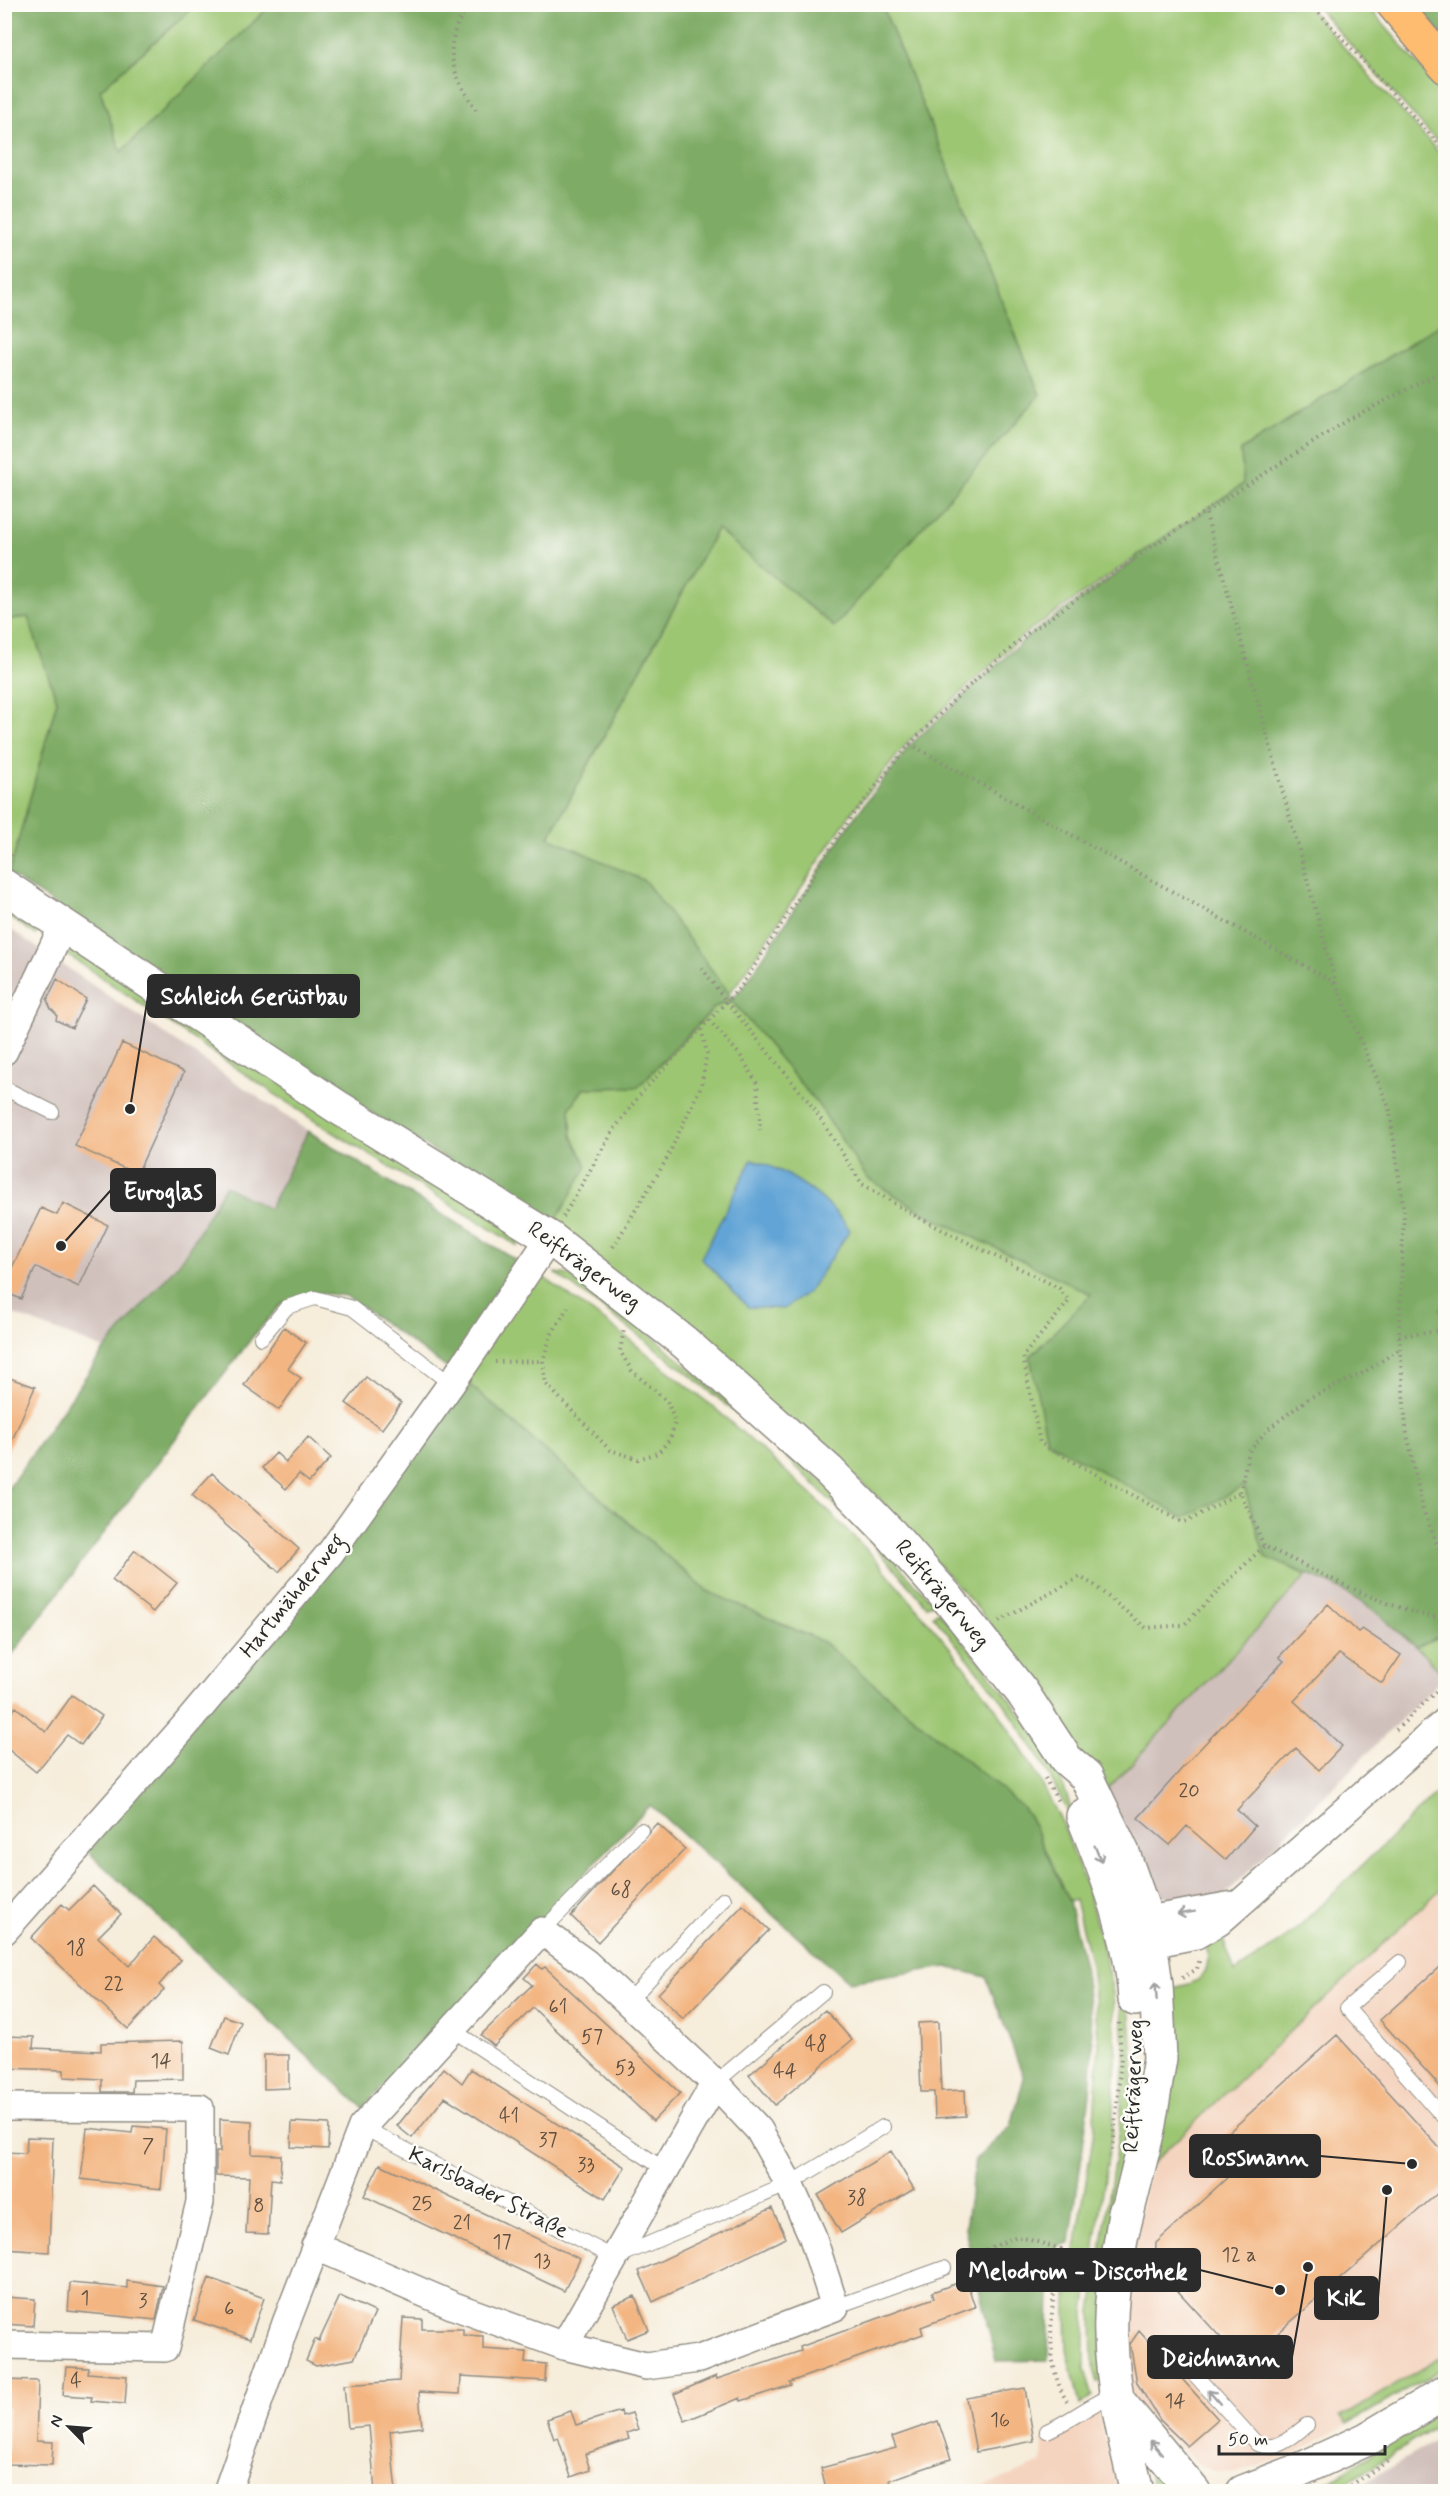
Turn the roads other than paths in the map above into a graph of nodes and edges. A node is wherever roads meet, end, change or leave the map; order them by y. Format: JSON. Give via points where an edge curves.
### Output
{"nodes":[{"id":1,"x":1393,"y":4,"type":"edge"},
{"id":2,"x":1446,"y":68,"type":"edge"},
{"id":3,"x":4,"y":886,"type":"edge"},
{"id":4,"x":63,"y":926,"type":"junction"},
{"id":5,"x":4,"y":1051,"type":"edge"},
{"id":6,"x":4,"y":1088,"type":"edge"},
{"id":7,"x":52,"y":1113,"type":"dead end"},
{"id":8,"x":550,"y":1238,"type":"junction"},
{"id":9,"x":261,"y":1338,"type":"dead end"},
{"id":10,"x":458,"y":1373,"type":"junction"},
{"id":11,"x":1446,"y":1721,"type":"edge"},
{"id":12,"x":641,"y":1830,"type":"dead end"},
{"id":13,"x":724,"y":1899,"type":"dead end"},
{"id":14,"x":4,"y":1931,"type":"edge"},
{"id":15,"x":542,"y":1931,"type":"junction"},
{"id":16,"x":1141,"y":1934,"type":"junction"},
{"id":17,"x":1400,"y":1962,"type":"dead end"},
{"id":18,"x":823,"y":1992,"type":"dead end"},
{"id":19,"x":627,"y":2003,"type":"junction"},
{"id":20,"x":451,"y":2029,"type":"junction"},
{"id":21,"x":715,"y":2083,"type":"junction"},
{"id":22,"x":4,"y":2107,"type":"edge"},
{"id":23,"x":1446,"y":2120,"type":"edge"},
{"id":24,"x":362,"y":2127,"type":"junction"},
{"id":25,"x":883,"y":2127,"type":"dead end"},
{"id":26,"x":664,"y":2169,"type":"junction"},
{"id":27,"x":789,"y":2184,"type":"junction"},
{"id":28,"x":315,"y":2246,"type":"junction"},
{"id":29,"x":615,"y":2258,"type":"junction"},
{"id":30,"x":944,"y":2268,"type":"road end"},
{"id":31,"x":835,"y":2307,"type":"junction"},
{"id":32,"x":4,"y":2346,"type":"edge"},
{"id":33,"x":564,"y":2346,"type":"junction"},
{"id":34,"x":1188,"y":2367,"type":"dead end"},
{"id":35,"x":1446,"y":2392,"type":"edge"},
{"id":36,"x":1118,"y":2397,"type":"junction"},
{"id":37,"x":1307,"y":2425,"type":"dead end"},
{"id":38,"x":1047,"y":2431,"type":"dead end"},
{"id":39,"x":1367,"y":2439,"type":"junction"},
{"id":40,"x":227,"y":2492,"type":"edge"},
{"id":41,"x":1137,"y":2492,"type":"edge"},
{"id":42,"x":1194,"y":2492,"type":"edge"},
{"id":43,"x":1243,"y":2492,"type":"edge"},
{"id":44,"x":1305,"y":2492,"type":"edge"}],
"edges":[{"from":1,"to":2,"type":"highway"},
{"from":3,"to":4,"type":"street","name":"Reifträgerweg"},
{"from":4,"to":5,"type":"street"},
{"from":4,"to":8,"type":"street","name":"Reifträgerweg","via":[[336,1106]]},
{"from":6,"to":7,"type":"lane"},
{"from":8,"to":10,"type":"street","name":"Hartmähderweg"},
{"from":8,"to":16,"type":"street","name":"Reifträgerweg","via":[[684,1342],[837,1479],[959,1611],[1022,1692],[1052,1764],[1071,1787],[1107,1876]]},
{"from":9,"to":10,"type":"lane","via":[[287,1307],[315,1298],[352,1308]]},
{"from":10,"to":14,"type":"street","name":"Hartmähderweg","via":[[331,1552],[184,1727]]},
{"from":11,"to":16,"type":"street","via":[[1218,1922],[1196,1935]]},
{"from":12,"to":15,"type":"lane"},
{"from":13,"to":19,"type":"lane"},
{"from":15,"to":19,"type":"street","via":[[585,1963]]},
{"from":15,"to":20,"type":"street"},
{"from":16,"to":36,"type":"street","name":"Reifträgerweg","via":[[1135,1987],[1138,2105],[1114,2276],[1110,2336]]},
{"from":17,"to":23,"type":"lane","via":[[1347,2008]]},
{"from":18,"to":21,"type":"lane"},
{"from":19,"to":21,"type":"street"},
{"from":20,"to":24,"type":"street"},
{"from":20,"to":26,"type":"lane"},
{"from":21,"to":26,"type":"street"},
{"from":21,"to":27,"type":"street","via":[[759,2130]]},
{"from":22,"to":32,"type":"street","via":[[200,2108],[200,2202],[165,2348]]},
{"from":24,"to":28,"type":"street"},
{"from":24,"to":29,"type":"lane","name":"Karlsbader Straße"},
{"from":25,"to":27,"type":"lane"},
{"from":26,"to":29,"type":"street"},
{"from":27,"to":29,"type":"lane"},
{"from":27,"to":31,"type":"street","via":[[812,2235]]},
{"from":28,"to":33,"type":"street","via":[[454,2306]]},
{"from":28,"to":40,"type":"street"},
{"from":29,"to":33,"type":"street"},
{"from":30,"to":31,"type":"lane"},
{"from":31,"to":33,"type":"street","via":[[699,2359],[646,2366]]},
{"from":37,"to":34,"type":"lane","one_way":true,"via":[[1278,2446],[1266,2448],[1257,2444]]},
{"from":35,"to":39,"type":"street"},
{"from":36,"to":38,"type":"lane","via":[[1098,2400]]},
{"from":36,"to":41,"type":"street","name":"Reifträgerweg"},
{"from":42,"to":36,"type":"street","one_way":true},
{"from":39,"to":43,"type":"street"},
{"from":39,"to":44,"type":"street"}]}
